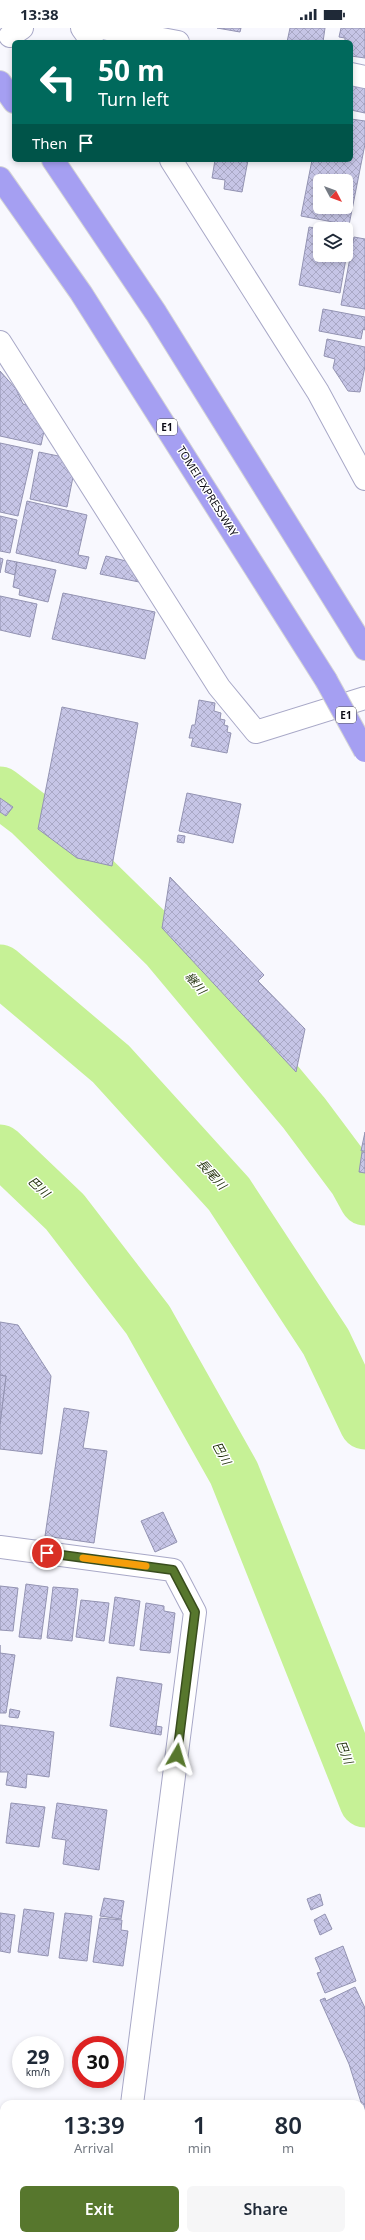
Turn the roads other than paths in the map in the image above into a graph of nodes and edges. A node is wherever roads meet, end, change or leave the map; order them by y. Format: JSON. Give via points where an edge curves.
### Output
{"nodes":[{"id":1,"x":82,"y":28,"type":"edge"},
{"id":2,"x":102,"y":28,"type":"edge"},
{"id":3,"x":91,"y":40,"type":"edge"},
{"id":4,"x":167,"y":40,"type":"edge"},
{"id":5,"x":353,"y":74,"type":"edge"},
{"id":6,"x":365,"y":77,"type":"edge"},
{"id":7,"x":0,"y":82,"type":"edge"},
{"id":8,"x":12,"y":99,"type":"edge"},
{"id":9,"x":54,"y":162,"type":"edge"},
{"id":10,"x":172,"y":162,"type":"edge"},
{"id":11,"x":0,"y":178,"type":"edge"},
{"id":12,"x":0,"y":342,"type":"edge"},
{"id":13,"x":365,"y":479,"type":"edge"},
{"id":14,"x":365,"y":649,"type":"edge"},
{"id":15,"x":365,"y":698,"type":"edge"},
{"id":16,"x":365,"y":750,"type":"edge"},
{"id":17,"x":0,"y":1547,"type":"edge"},
{"id":18,"x":133,"y":2100,"type":"edge"}],
"edges":[{"from":1,"to":3,"type":"street"},
{"from":2,"to":4,"type":"street"},
{"from":5,"to":6,"type":"street"},
{"from":7,"to":8,"type":"highway"},
{"from":9,"to":14,"type":"highway","via":[[156,313]]},
{"from":10,"to":13,"type":"street","via":[[318,392]]},
{"from":11,"to":16,"type":"highway","name":"TOMEI EXPRESSWAY","number":"E1","bridge":true,"via":[[81,293],[326,680]]},
{"from":12,"to":15,"type":"street","via":[[219,687],[256,732]]},
{"from":17,"to":18,"type":"street","via":[[173,1570],[195,1612]]}]}
